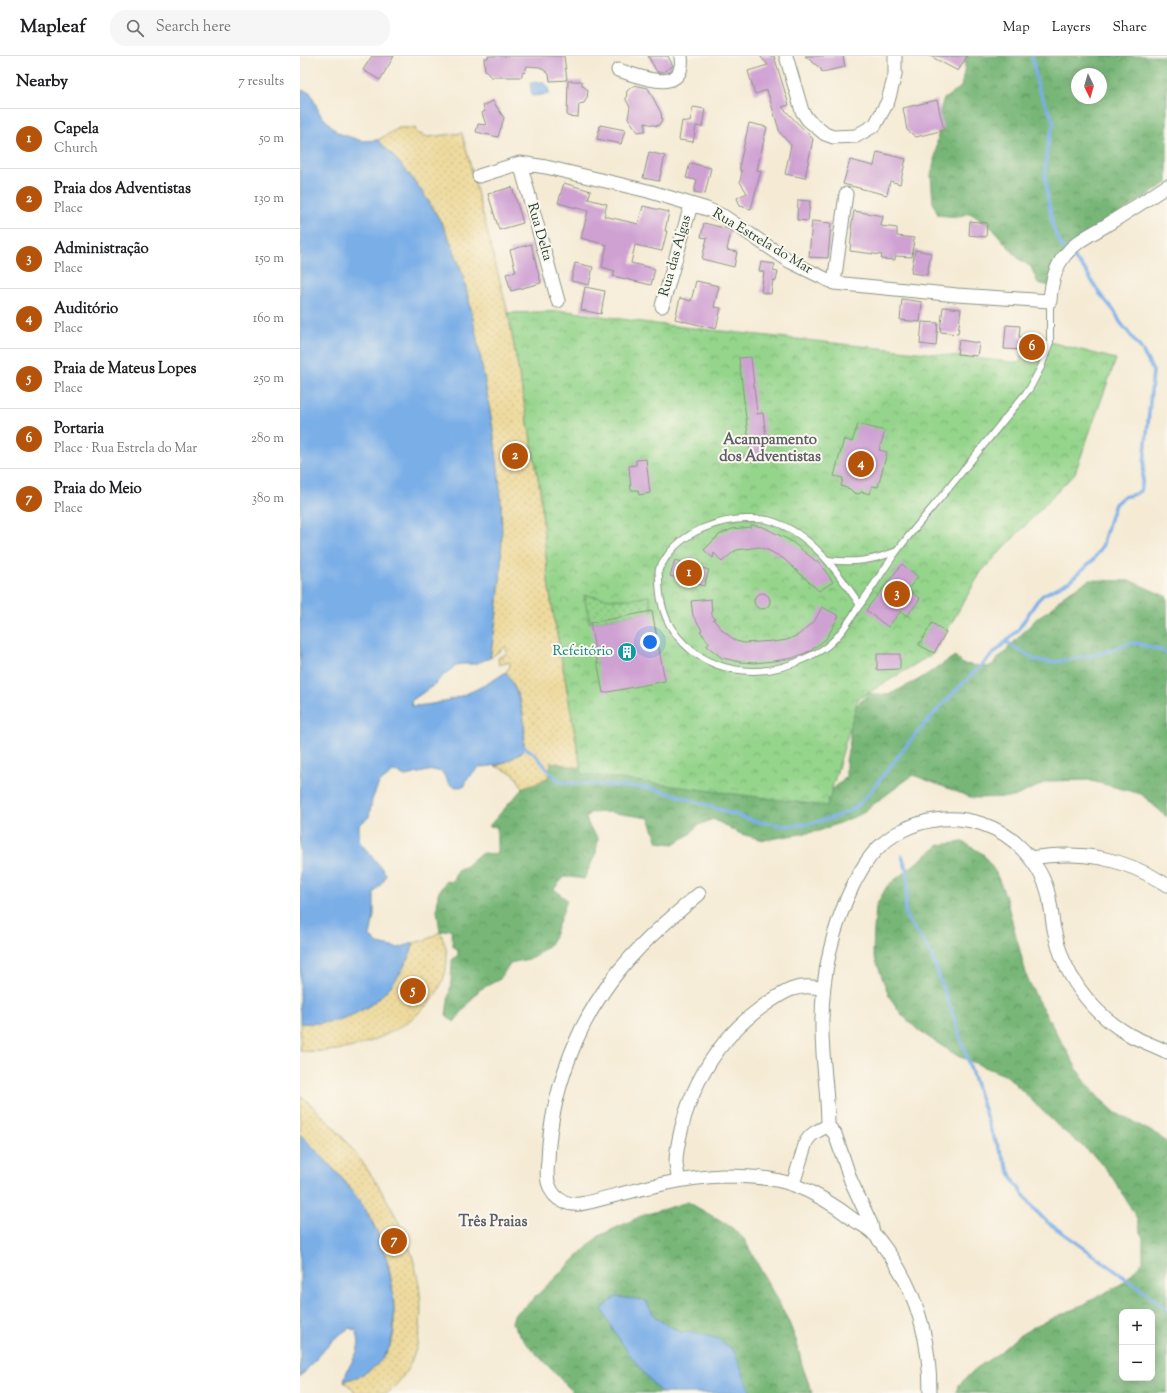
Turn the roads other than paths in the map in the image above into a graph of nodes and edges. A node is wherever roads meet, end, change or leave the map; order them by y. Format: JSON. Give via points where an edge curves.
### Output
{"nodes":[{"id":1,"x":681,"y":56,"type":"edge"},
{"id":2,"x":786,"y":56,"type":"edge"},
{"id":3,"x":895,"y":56,"type":"edge"},
{"id":4,"x":618,"y":70,"type":"dead end"},
{"id":5,"x":520,"y":163,"type":"junction"},
{"id":6,"x":479,"y":176,"type":"dead end"},
{"id":7,"x":1167,"y":186,"type":"edge"},
{"id":8,"x":846,"y":194,"type":"dead end"},
{"id":9,"x":691,"y":205,"type":"junction"},
{"id":10,"x":834,"y":283,"type":"junction"},
{"id":11,"x":558,"y":301,"type":"dead end"},
{"id":12,"x":1050,"y":301,"type":"junction"},
{"id":13,"x":662,"y":306,"type":"dead end"},
{"id":14,"x":897,"y":551,"type":"junction"},
{"id":15,"x":827,"y":560,"type":"junction"},
{"id":16,"x":860,"y":605,"type":"junction"},
{"id":17,"x":1030,"y":858,"type":"junction"},
{"id":18,"x":1167,"y":885,"type":"edge"},
{"id":19,"x":699,"y":894,"type":"dead end"},
{"id":20,"x":823,"y":989,"type":"junction"},
{"id":21,"x":1167,"y":1052,"type":"edge"},
{"id":22,"x":828,"y":1126,"type":"junction"},
{"id":23,"x":679,"y":1180,"type":"junction"},
{"id":24,"x":793,"y":1184,"type":"junction"},
{"id":25,"x":873,"y":1233,"type":"junction"},
{"id":26,"x":930,"y":1393,"type":"edge"}],
"edges":[{"from":1,"to":4,"type":"street","via":[[682,65],[678,74],[669,81],[655,81]]},
{"from":2,"to":3,"type":"street","via":[[802,111],[808,120],[825,134],[834,137],[856,136],[875,125],[888,101],[895,75]]},
{"from":5,"to":6,"type":"street","name":"Rua Estrela do Mar"},
{"from":5,"to":9,"type":"street","name":"Rua Estrela do Mar","via":[[648,191]]},
{"from":5,"to":11,"type":"street","name":"Rua Delta"},
{"from":7,"to":12,"type":"street","via":[[1077,242],[1064,256],[1056,272]]},
{"from":8,"to":10,"type":"street"},
{"from":9,"to":10,"type":"street","name":"Rua Estrela do Mar","via":[[723,216],[791,262]]},
{"from":9,"to":13,"type":"street","name":"Rua das Algas"},
{"from":10,"to":12,"type":"street","name":"Rua Estrela do Mar"},
{"from":12,"to":14,"type":"lane","via":[[1050,342],[1030,388]]},
{"from":14,"to":15,"type":"lane","via":[[863,561]]},
{"from":14,"to":16,"type":"lane"},
{"from":15,"to":16,"type":"lane"},
{"from":15,"to":16,"type":"lane","via":[[788,528],[767,520],[741,519],[714,524],[688,536],[670,552],[659,569],[659,591],[663,611],[672,629],[688,647],[708,662],[728,669],[752,671],[775,669],[799,662],[825,648],[843,630]]},
{"from":17,"to":18,"type":"street","via":[[1064,855],[1098,857],[1141,871]]},
{"from":17,"to":20,"type":"street","via":[[1002,833],[966,820],[928,821],[894,835],[868,860],[851,889],[836,929]]},
{"from":17,"to":21,"type":"street","via":[[1041,874],[1048,892],[1053,928],[1061,957],[1080,990],[1094,1007],[1116,1026]]},
{"from":19,"to":23,"type":"street","via":[[641,945],[625,962],[598,1000],[576,1041],[565,1069],[555,1106],[548,1151],[549,1187],[557,1198],[568,1204],[580,1205]]},
{"from":20,"to":22,"type":"street","via":[[822,1030]]},
{"from":20,"to":23,"type":"street","via":[[800,987],[785,991],[745,1020],[722,1045],[703,1074],[688,1108],[676,1163]]},
{"from":22,"to":24,"type":"street","via":[[809,1137]]},
{"from":22,"to":25,"type":"street","via":[[835,1134],[851,1181],[872,1224]]},
{"from":23,"to":24,"type":"street","via":[[744,1177]]},
{"from":24,"to":25,"type":"street","via":[[832,1205]]},
{"from":25,"to":26,"type":"street","via":[[896,1265],[914,1300],[925,1338]]}]}
